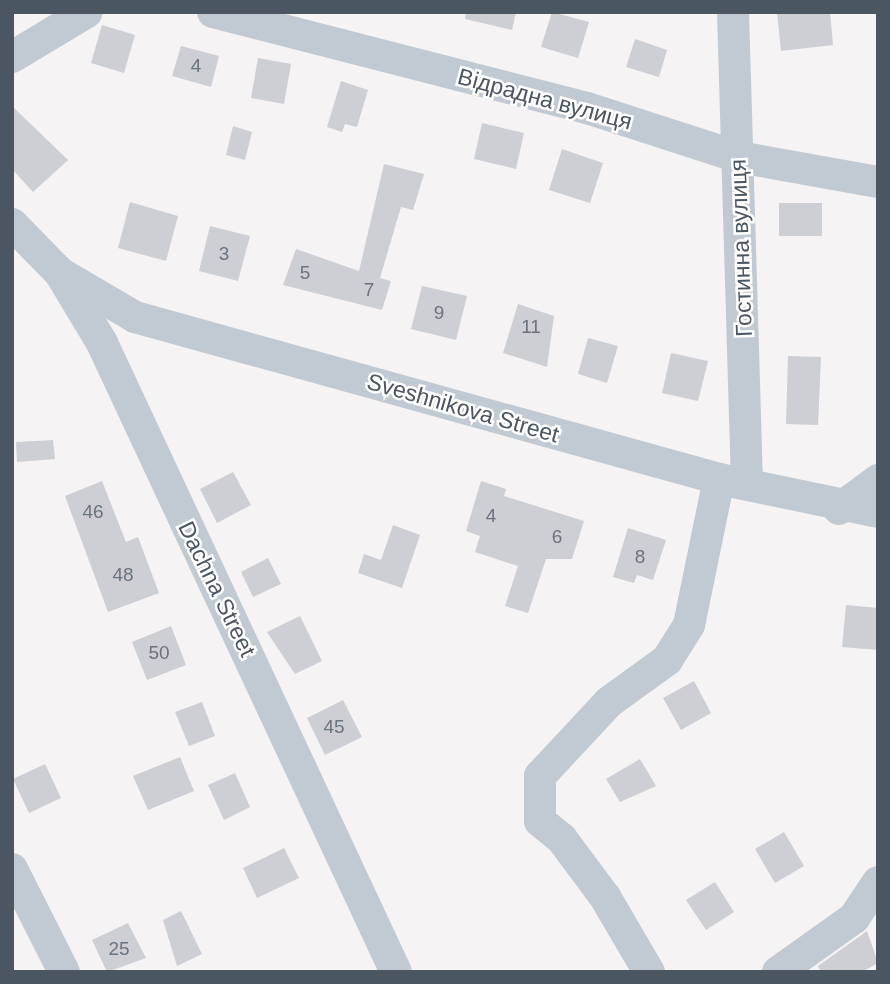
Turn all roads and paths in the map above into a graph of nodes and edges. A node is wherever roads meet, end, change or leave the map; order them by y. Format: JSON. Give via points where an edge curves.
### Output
{"nodes":[{"id":1,"x":87,"y":12,"type":"edge"},
{"id":2,"x":213,"y":12,"type":"edge"},
{"id":3,"x":733,"y":12,"type":"edge"},
{"id":4,"x":12,"y":57,"type":"edge"},
{"id":5,"x":739,"y":157,"type":"junction"},
{"id":6,"x":878,"y":183,"type":"edge"},
{"id":7,"x":12,"y":224,"type":"edge"},
{"id":8,"x":60,"y":273,"type":"junction"},
{"id":9,"x":878,"y":480,"type":"edge"},
{"id":10,"x":733,"y":482,"type":"junction"},
{"id":11,"x":839,"y":509,"type":"junction"},
{"id":12,"x":878,"y":512,"type":"edge"},
{"id":13,"x":12,"y":869,"type":"edge"},
{"id":14,"x":878,"y":882,"type":"edge"},
{"id":15,"x":64,"y":972,"type":"edge"},
{"id":16,"x":396,"y":972,"type":"edge"},
{"id":17,"x":649,"y":972,"type":"edge"},
{"id":18,"x":778,"y":972,"type":"edge"}],
"edges":[{"from":1,"to":4,"type":"street"},
{"from":2,"to":5,"type":"street","name":"Відрадна вулиця","via":[[587,107]]},
{"from":3,"to":5,"type":"street","name":"Гостинна вулиця"},
{"from":5,"to":6,"type":"street","name":"Відрадна вулиця"},
{"from":5,"to":10,"type":"street","name":"Гостинна вулиця"},
{"from":7,"to":8,"type":"street","name":"Dachna Street"},
{"from":8,"to":10,"type":"street","name":"Sveshnikova Street","via":[[135,317]]},
{"from":8,"to":16,"type":"street","name":"Dachna Street","via":[[102,343]]},
{"from":9,"to":11,"type":"street"},
{"from":10,"to":11,"type":"street","name":"Sveshnikova Street"},
{"from":10,"to":17,"type":"street","name":"Гостинна вулиця","via":[[689,625],[667,660],[610,702],[540,776],[540,821],[562,839],[605,897]]},
{"from":11,"to":12,"type":"street","name":"Sveshnikova Street"},
{"from":13,"to":15,"type":"street"},
{"from":14,"to":18,"type":"street","via":[[854,918]]}]}
